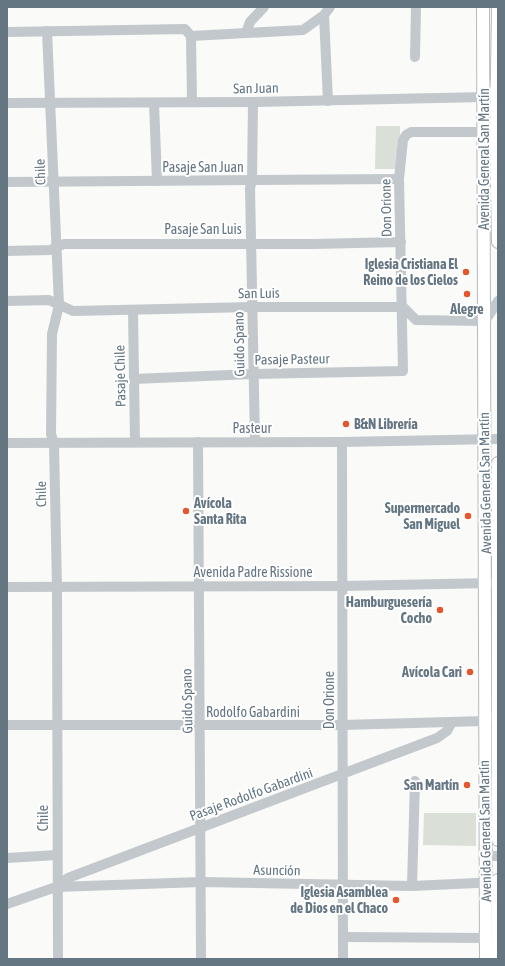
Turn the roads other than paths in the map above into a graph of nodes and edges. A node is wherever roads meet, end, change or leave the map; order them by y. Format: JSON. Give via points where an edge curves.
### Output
{"nodes":[{"id":1,"x":264,"y":7,"type":"edge"},
{"id":2,"x":416,"y":7,"type":"edge"},
{"id":3,"x":483,"y":7,"type":"edge"},
{"id":4,"x":498,"y":8,"type":"edge"},
{"id":5,"x":327,"y":11,"type":"edge"},
{"id":6,"x":47,"y":31,"type":"junction"},
{"id":7,"x":7,"y":32,"type":"edge"},
{"id":8,"x":246,"y":33,"type":"junction"},
{"id":9,"x":191,"y":36,"type":"junction"},
{"id":10,"x":415,"y":56,"type":"dead end"},
{"id":11,"x":497,"y":80,"type":"junction"},
{"id":12,"x":484,"y":97,"type":"junction"},
{"id":13,"x":328,"y":101,"type":"junction"},
{"id":14,"x":192,"y":102,"type":"junction"},
{"id":15,"x":253,"y":102,"type":"junction"},
{"id":16,"x":7,"y":103,"type":"edge"},
{"id":17,"x":51,"y":103,"type":"junction"},
{"id":18,"x":154,"y":103,"type":"junction"},
{"id":19,"x":484,"y":132,"type":"junction"},
{"id":20,"x":497,"y":137,"type":"edge"},
{"id":21,"x":399,"y":179,"type":"junction"},
{"id":22,"x":157,"y":181,"type":"junction"},
{"id":23,"x":7,"y":182,"type":"edge"},
{"id":24,"x":54,"y":182,"type":"junction"},
{"id":25,"x":252,"y":182,"type":"junction"},
{"id":26,"x":401,"y":242,"type":"junction"},
{"id":27,"x":498,"y":242,"type":"edge"},
{"id":28,"x":251,"y":243,"type":"junction"},
{"id":29,"x":57,"y":247,"type":"junction"},
{"id":30,"x":7,"y":251,"type":"edge"},
{"id":31,"x":7,"y":300,"type":"edge"},
{"id":32,"x":498,"y":301,"type":"edge"},
{"id":33,"x":59,"y":304,"type":"junction"},
{"id":34,"x":252,"y":307,"type":"junction"},
{"id":35,"x":403,"y":307,"type":"junction"},
{"id":36,"x":133,"y":310,"type":"junction"},
{"id":37,"x":485,"y":321,"type":"junction"},
{"id":38,"x":403,"y":371,"type":"joint"},
{"id":39,"x":253,"y":374,"type":"junction"},
{"id":40,"x":134,"y":379,"type":"junction"},
{"id":41,"x":485,"y":439,"type":"junction"},
{"id":42,"x":498,"y":439,"type":"edge"},
{"id":43,"x":255,"y":441,"type":"junction"},
{"id":44,"x":135,"y":442,"type":"junction"},
{"id":45,"x":198,"y":442,"type":"junction"},
{"id":46,"x":342,"y":442,"type":"junction"},
{"id":47,"x":7,"y":443,"type":"edge"},
{"id":48,"x":54,"y":444,"type":"junction"},
{"id":49,"x":498,"y":463,"type":"edge"},
{"id":50,"x":494,"y":583,"type":"edge"},
{"id":51,"x":199,"y":586,"type":"junction"},
{"id":52,"x":344,"y":586,"type":"junction"},
{"id":53,"x":7,"y":587,"type":"edge"},
{"id":54,"x":57,"y":587,"type":"junction"},
{"id":55,"x":498,"y":714,"type":"edge"},
{"id":56,"x":485,"y":721,"type":"junction"},
{"id":57,"x":452,"y":722,"type":"junction"},
{"id":58,"x":56,"y":724,"type":"junction"},
{"id":59,"x":7,"y":725,"type":"edge"},
{"id":60,"x":342,"y":725,"type":"junction"},
{"id":61,"x":201,"y":726,"type":"junction"},
{"id":62,"x":485,"y":756,"type":"junction"},
{"id":63,"x":497,"y":756,"type":"edge"},
{"id":64,"x":342,"y":775,"type":"junction"},
{"id":65,"x":415,"y":782,"type":"dead end"},
{"id":66,"x":201,"y":827,"type":"junction"},
{"id":67,"x":498,"y":840,"type":"edge"},
{"id":68,"x":57,"y":855,"type":"junction"},
{"id":69,"x":492,"y":856,"type":"edge"},
{"id":70,"x":7,"y":858,"type":"edge"},
{"id":71,"x":201,"y":882,"type":"junction"},
{"id":72,"x":494,"y":882,"type":"edge"},
{"id":73,"x":342,"y":885,"type":"junction"},
{"id":74,"x":412,"y":886,"type":"junction"},
{"id":75,"x":56,"y":887,"type":"junction"},
{"id":76,"x":7,"y":904,"type":"edge"},
{"id":77,"x":343,"y":937,"type":"junction"},
{"id":78,"x":486,"y":938,"type":"junction"},
{"id":79,"x":58,"y":959,"type":"edge"},
{"id":80,"x":201,"y":959,"type":"edge"},
{"id":81,"x":343,"y":959,"type":"edge"},
{"id":82,"x":486,"y":959,"type":"edge"},
{"id":83,"x":498,"y":959,"type":"edge"}],
"edges":[{"from":1,"to":8,"type":"street","via":[[250,22]]},
{"from":2,"to":10,"type":"street"},
{"from":3,"to":12,"type":"main road","name":"Avenida General San Martín"},
{"from":4,"to":11,"type":"main road","name":"Avenida General San Martín"},
{"from":5,"to":8,"type":"street","via":[[303,30]]},
{"from":5,"to":13,"type":"street"},
{"from":6,"to":7,"type":"street"},
{"from":6,"to":9,"type":"street","via":[[185,29]]},
{"from":6,"to":17,"type":"street","name":"Chile"},
{"from":8,"to":9,"type":"street"},
{"from":9,"to":14,"type":"street"},
{"from":11,"to":12,"type":"street"},
{"from":11,"to":20,"type":"main road","name":"Avenida General San Martín"},
{"from":12,"to":13,"type":"street","name":"San Juan"},
{"from":12,"to":19,"type":"main road","name":"Avenida General San Martín"},
{"from":13,"to":15,"type":"street","name":"San Juan"},
{"from":14,"to":15,"type":"street","name":"San Juan"},
{"from":14,"to":18,"type":"street","name":"San Juan"},
{"from":15,"to":25,"type":"street","name":"Guido Spano"},
{"from":16,"to":17,"type":"street","name":"San Juan"},
{"from":17,"to":18,"type":"street","name":"San Juan"},
{"from":17,"to":24,"type":"street","name":"Chile"},
{"from":18,"to":22,"type":"street"},
{"from":19,"to":20,"type":"street"},
{"from":19,"to":21,"type":"street","name":"Don Orione","via":[[411,132],[403,140]]},
{"from":19,"to":37,"type":"main road","name":"Avenida General San Martín"},
{"from":20,"to":27,"type":"main road","name":"Avenida General San Martín"},
{"from":21,"to":25,"type":"street","name":"Pasaje San Juan"},
{"from":21,"to":26,"type":"street","name":"Don Orione"},
{"from":22,"to":24,"type":"street","name":"Pasaje San Juan"},
{"from":22,"to":25,"type":"street","name":"Pasaje San Juan"},
{"from":23,"to":24,"type":"street","name":"Pasaje San Juan"},
{"from":24,"to":29,"type":"street","name":"Chile"},
{"from":25,"to":28,"type":"street","name":"Guido Spano"},
{"from":26,"to":28,"type":"street","name":"Pasaje San Luis"},
{"from":26,"to":35,"type":"street","name":"Don Orione"},
{"from":28,"to":29,"type":"street","name":"Pasaje San Luis","via":[[64,244]]},
{"from":28,"to":34,"type":"street","name":"Guido Spano"},
{"from":29,"to":30,"type":"street","name":"Pasaje San Luis","via":[[50,250]]},
{"from":29,"to":33,"type":"street","name":"Chile"},
{"from":31,"to":33,"type":"street","name":"San Luis","via":[[50,300]]},
{"from":32,"to":37,"type":"street"},
{"from":33,"to":36,"type":"street","name":"San Luis","via":[[73,311]]},
{"from":33,"to":48,"type":"street","name":"Chile","via":[[52,334],[51,434]]},
{"from":34,"to":35,"type":"street","name":"San Luis"},
{"from":34,"to":36,"type":"street","name":"San Luis"},
{"from":34,"to":39,"type":"street","name":"Guido Spano"},
{"from":35,"to":37,"type":"street","via":[[416,320]]},
{"from":35,"to":38,"type":"street","name":"Don Orione"},
{"from":36,"to":40,"type":"street","name":"Pasaje Chile"},
{"from":37,"to":41,"type":"main road","name":"Avenida General San Martín"},
{"from":38,"to":39,"type":"street","name":"Pasaje Pasteur"},
{"from":39,"to":40,"type":"street","name":"Pasaje Pasteur"},
{"from":39,"to":43,"type":"street","name":"Guido Spano"},
{"from":40,"to":44,"type":"street","name":"Pasaje Chile"},
{"from":41,"to":42,"type":"street","name":"Pasteur"},
{"from":41,"to":46,"type":"street","name":"Pasteur"},
{"from":41,"to":50,"type":"main road","name":"Avenida General San Martín"},
{"from":43,"to":45,"type":"street","name":"Pasteur"},
{"from":43,"to":46,"type":"street","name":"Pasteur"},
{"from":44,"to":45,"type":"street","name":"Pasteur"},
{"from":44,"to":48,"type":"street","name":"Pasteur"},
{"from":45,"to":51,"type":"street","name":"Guido Spano"},
{"from":46,"to":52,"type":"street","name":"Don Orione"},
{"from":47,"to":48,"type":"street","name":"Pasteur"},
{"from":48,"to":54,"type":"street","name":"Chile"},
{"from":49,"to":50,"type":"main road","name":"Avenida General San Martín"},
{"from":50,"to":52,"type":"street","name":"Avenida Padre Rissione"},
{"from":50,"to":55,"type":"main road","name":"Avenida General San Martín"},
{"from":50,"to":56,"type":"main road","name":"Avenida General San Martín"},
{"from":51,"to":52,"type":"street","name":"Avenida Padre Rissione"},
{"from":51,"to":54,"type":"street","name":"Avenida Padre Rissione"},
{"from":51,"to":61,"type":"street","name":"Guido Spano"},
{"from":52,"to":60,"type":"street","name":"Don Orione"},
{"from":53,"to":54,"type":"street","name":"Avenida Padre Rissione"},
{"from":54,"to":58,"type":"street","name":"Chile"},
{"from":55,"to":56,"type":"street","name":"Rodolfo Gabardini"},
{"from":55,"to":63,"type":"main road","name":"Avenida General San Martín"},
{"from":56,"to":57,"type":"street","name":"Rodolfo Gabardini"},
{"from":56,"to":62,"type":"main road","name":"Avenida General San Martín"},
{"from":57,"to":60,"type":"street","name":"Rodolfo Gabardini"},
{"from":57,"to":64,"type":"street","name":"Pasaje Rodolfo Gabardini","via":[[447,731],[437,738]]},
{"from":58,"to":59,"type":"street","name":"Rodolfo Gabardini"},
{"from":58,"to":61,"type":"street","name":"Rodolfo Gabardini"},
{"from":58,"to":68,"type":"street","name":"Chile"},
{"from":60,"to":61,"type":"street","name":"Rodolfo Gabardini"},
{"from":60,"to":64,"type":"street","name":"Don Orione"},
{"from":61,"to":66,"type":"street","name":"Guido Spano"},
{"from":62,"to":63,"type":"street"},
{"from":62,"to":69,"type":"main road","name":"Avenida General San Martín"},
{"from":63,"to":67,"type":"main road","name":"Avenida General San Martín"},
{"from":64,"to":66,"type":"street","name":"Pasaje Rodolfo Gabardini"},
{"from":64,"to":73,"type":"street","name":"Don Orione"},
{"from":65,"to":74,"type":"street"},
{"from":66,"to":71,"type":"street","name":"Guido Spano"},
{"from":66,"to":75,"type":"street","name":"Pasaje Rodolfo Gabardini","via":[[68,878]]},
{"from":68,"to":70,"type":"street"},
{"from":68,"to":75,"type":"street","name":"Chile"},
{"from":69,"to":72,"type":"main road","name":"Avenida General San Martín"},
{"from":71,"to":73,"type":"street","name":"Asunción"},
{"from":71,"to":75,"type":"street","name":"Asunción"},
{"from":71,"to":80,"type":"street","name":"Guido Spano"},
{"from":72,"to":74,"type":"street","name":"Asunción"},
{"from":72,"to":78,"type":"main road","name":"Avenida General San Martín"},
{"from":72,"to":83,"type":"main road","name":"Avenida General San Martín"},
{"from":73,"to":74,"type":"street","name":"Asunción"},
{"from":73,"to":77,"type":"street","name":"Don Orione"},
{"from":75,"to":76,"type":"street"},
{"from":75,"to":79,"type":"street","name":"Chile"},
{"from":77,"to":78,"type":"street"},
{"from":77,"to":81,"type":"street","name":"Don Orione"},
{"from":78,"to":82,"type":"main road","name":"Avenida General San Martín"}]}
